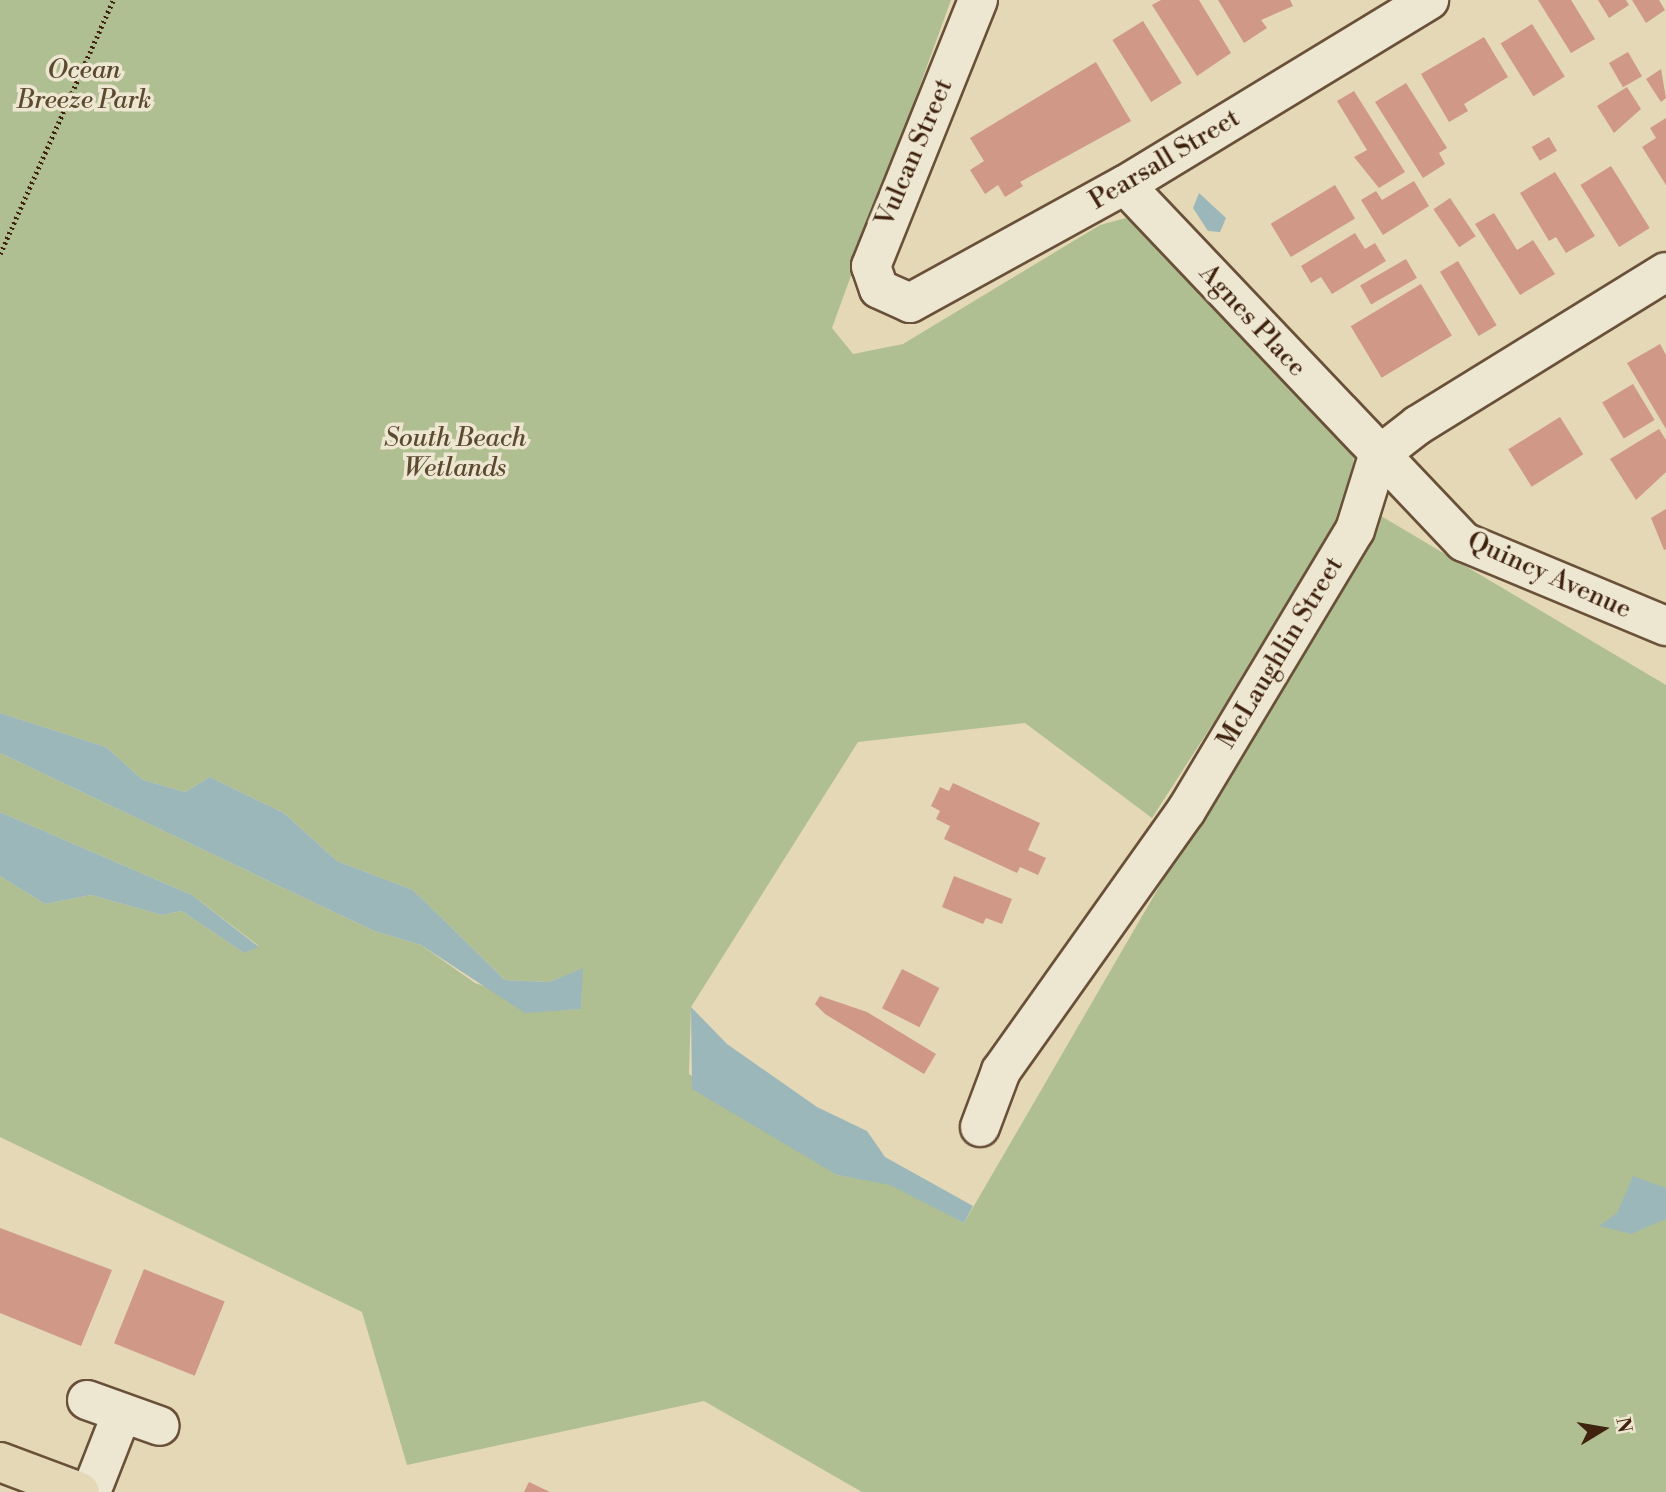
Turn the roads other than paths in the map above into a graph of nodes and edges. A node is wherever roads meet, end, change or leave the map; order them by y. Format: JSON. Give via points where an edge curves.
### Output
{"nodes":[{"id":1,"x":978,"y":0,"type":"edge"},
{"id":2,"x":1429,"y":0,"type":"edge"},
{"id":3,"x":1125,"y":185,"type":"junction"},
{"id":4,"x":1666,"y":272,"type":"edge"},
{"id":5,"x":895,"y":298,"type":"joint"},
{"id":6,"x":1378,"y":456,"type":"junction"},
{"id":7,"x":1666,"y":626,"type":"edge"},
{"id":8,"x":980,"y":1127,"type":"dead end"},
{"id":9,"x":160,"y":1426,"type":"dead end"},
{"id":10,"x":0,"y":1462,"type":"edge"},
{"id":11,"x":80,"y":1492,"type":"edge"},
{"id":12,"x":91,"y":1492,"type":"edge"}],
"edges":[{"from":1,"to":5,"type":"street","name":"Vulcan Street","via":[[870,266],[879,289]]},
{"from":2,"to":3,"type":"street","name":"Pearsall Street"},
{"from":3,"to":5,"type":"street","name":"Pearsall Street","via":[[910,303]]},
{"from":3,"to":6,"type":"street","name":"Agnes Place"},
{"from":4,"to":6,"type":"street","via":[[1418,425]]},
{"from":6,"to":7,"type":"street","name":"Quincy Avenue","via":[[1464,542]]},
{"from":6,"to":8,"type":"street","name":"McLaughlin Street","via":[[1355,530],[1186,811],[1000,1070]]},
{"from":9,"to":12,"type":"street","via":[[104,1406]]},
{"from":10,"to":11,"type":"main road"}]}
